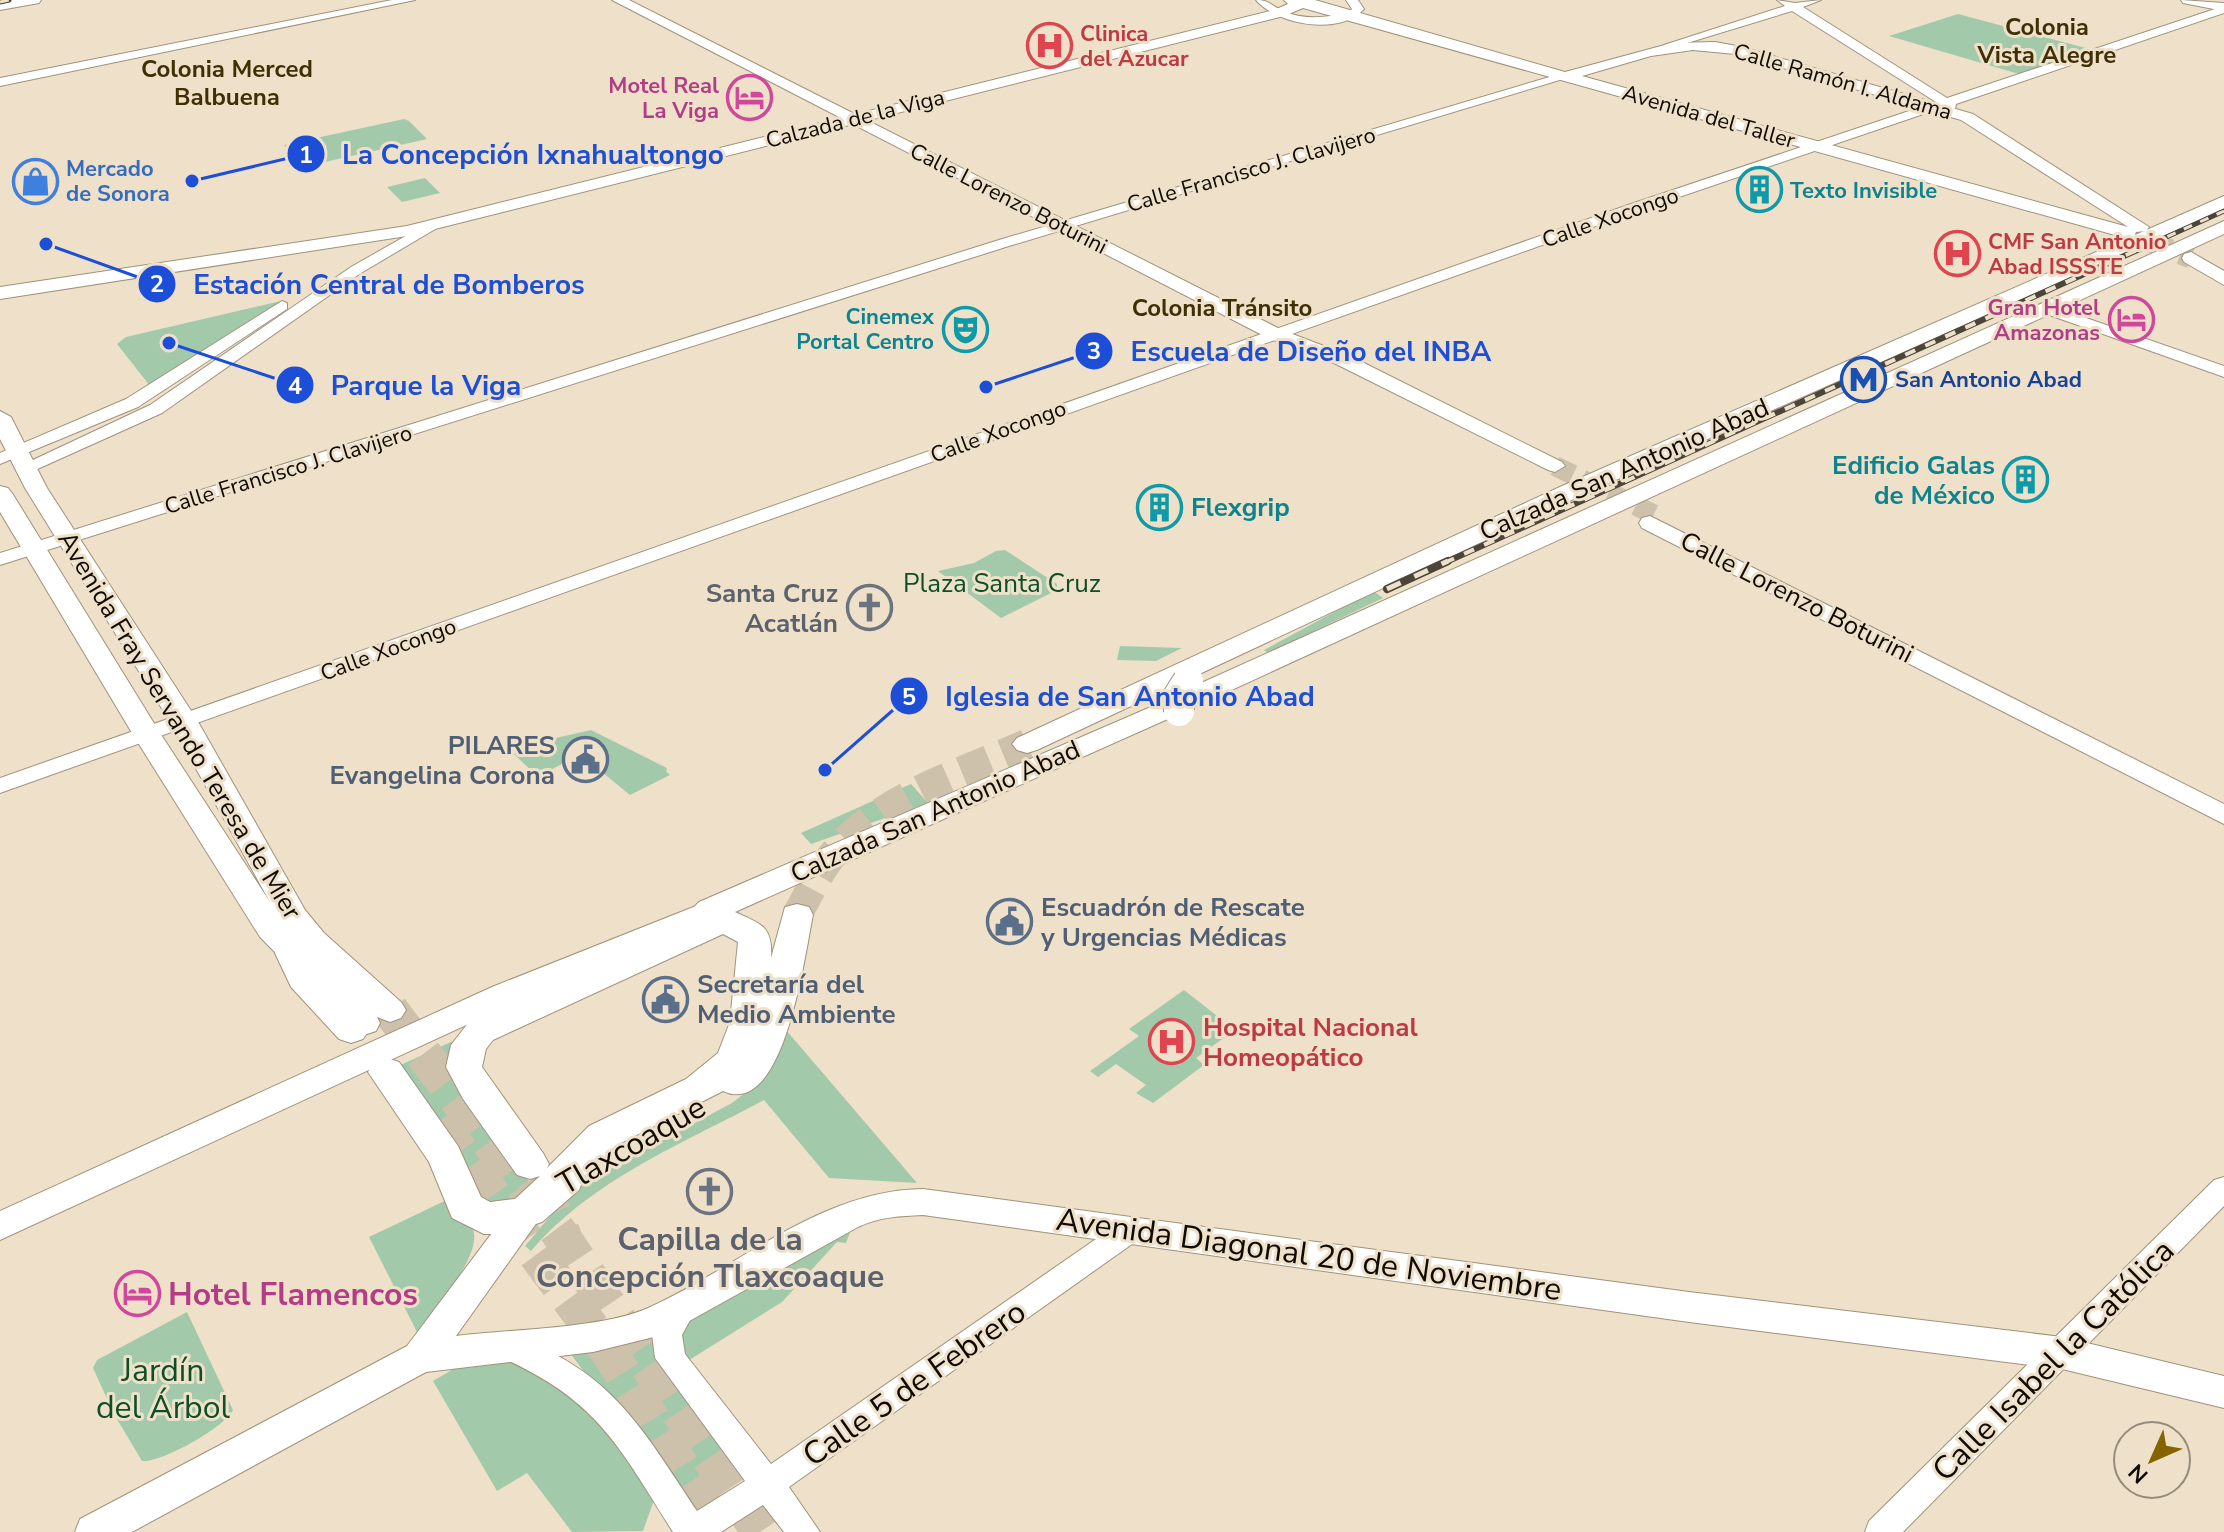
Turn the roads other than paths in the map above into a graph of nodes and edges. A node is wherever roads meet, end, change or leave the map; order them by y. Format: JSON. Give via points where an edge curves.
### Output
{"nodes":[{"id":1,"x":34,"y":0,"type":"edge"},
{"id":2,"x":409,"y":0,"type":"edge"},
{"id":3,"x":619,"y":0,"type":"edge"},
{"id":4,"x":1262,"y":0,"type":"edge"},
{"id":5,"x":1815,"y":0,"type":"edge"},
{"id":6,"x":2188,"y":0,"type":"edge"},
{"id":7,"x":1308,"y":2,"type":"edge"},
{"id":8,"x":1788,"y":3,"type":"edge"},
{"id":9,"x":0,"y":6,"type":"edge"},
{"id":10,"x":1350,"y":8,"type":"edge"},
{"id":11,"x":2224,"y":8,"type":"edge"},
{"id":12,"x":1279,"y":13,"type":"junction"},
{"id":13,"x":1670,"y":45,"type":"junction"},
{"id":14,"x":1519,"y":63,"type":"junction"},
{"id":15,"x":1603,"y":65,"type":"junction"},
{"id":16,"x":1567,"y":76,"type":"junction"},
{"id":17,"x":0,"y":82,"type":"edge"},
{"id":18,"x":1939,"y":104,"type":"junction"},
{"id":19,"x":854,"y":119,"type":"junction"},
{"id":20,"x":1815,"y":146,"type":"junction"},
{"id":21,"x":2224,"y":202,"type":"edge"},
{"id":22,"x":432,"y":225,"type":"junction"},
{"id":23,"x":1062,"y":226,"type":"junction"},
{"id":24,"x":2224,"y":227,"type":"edge"},
{"id":25,"x":2134,"y":230,"type":"joint"},
{"id":26,"x":361,"y":239,"type":"junction"},
{"id":27,"x":2224,"y":271,"type":"edge"},
{"id":28,"x":2224,"y":279,"type":"edge"},
{"id":29,"x":0,"y":293,"type":"edge"},
{"id":30,"x":2046,"y":309,"type":"junction"},
{"id":31,"x":1275,"y":334,"type":"junction"},
{"id":32,"x":2224,"y":372,"type":"edge"},
{"id":33,"x":0,"y":417,"type":"edge"},
{"id":34,"x":15,"y":459,"type":"edge"},
{"id":35,"x":1550,"y":468,"type":"tunnel mouth"},
{"id":36,"x":0,"y":493,"type":"edge"},
{"id":37,"x":1656,"y":520,"type":"tunnel mouth"},
{"id":38,"x":68,"y":538,"type":"junction"},
{"id":39,"x":35,"y":549,"type":"junction"},
{"id":40,"x":0,"y":559,"type":"edge"},
{"id":41,"x":1269,"y":629,"type":"junction"},
{"id":42,"x":1180,"y":704,"type":"junction"},
{"id":43,"x":183,"y":720,"type":"junction"},
{"id":44,"x":146,"y":733,"type":"junction"},
{"id":45,"x":1027,"y":744,"type":"tunnel mouth"},
{"id":46,"x":0,"y":786,"type":"edge"},
{"id":47,"x":2224,"y":815,"type":"edge"},
{"id":48,"x":711,"y":910,"type":"junction"},
{"id":49,"x":797,"y":915,"type":"tunnel mouth"},
{"id":50,"x":673,"y":943,"type":"junction"},
{"id":51,"x":292,"y":953,"type":"joint"},
{"id":52,"x":368,"y":1021,"type":"joint"},
{"id":53,"x":386,"y":1072,"type":"dead end"},
{"id":54,"x":536,"y":1188,"type":"junction"},
{"id":55,"x":2224,"y":1188,"type":"edge"},
{"id":56,"x":0,"y":1226,"type":"edge"},
{"id":57,"x":1132,"y":1229,"type":"junction"},
{"id":58,"x":680,"y":1311,"type":"junction"},
{"id":59,"x":503,"y":1345,"type":"junction"},
{"id":60,"x":2062,"y":1353,"type":"junction"},
{"id":61,"x":420,"y":1357,"type":"junction"},
{"id":62,"x":2224,"y":1392,"type":"edge"},
{"id":63,"x":768,"y":1484,"type":"junction"},
{"id":64,"x":94,"y":1532,"type":"edge"},
{"id":65,"x":692,"y":1532,"type":"edge"},
{"id":66,"x":804,"y":1532,"type":"edge"},
{"id":67,"x":1881,"y":1532,"type":"edge"}],
"edges":[{"from":1,"to":9,"type":"main road"},
{"from":2,"to":17,"type":"street"},
{"from":3,"to":19,"type":"main road","name":"Calle Lorenzo Boturini"},
{"from":4,"to":12,"type":"street","name":"Calzada de la Viga"},
{"from":5,"to":8,"type":"street","name":"Calle Francisco J. Clavijero"},
{"from":6,"to":11,"type":"main road"},
{"from":7,"to":10,"type":"main road","name":"Avenida del Taller"},
{"from":7,"to":12,"type":"main road","name":"Calzada de la Viga"},
{"from":8,"to":13,"type":"street","name":"Calle Francisco J. Clavijero"},
{"from":8,"to":18,"type":"street"},
{"from":10,"to":12,"type":"street","name":"Calzada de la Viga","via":[[1321,20]]},
{"from":10,"to":14,"type":"main road","name":"Avenida del Taller"},
{"from":11,"to":18,"type":"street","name":"Calle Xocongo"},
{"from":12,"to":19,"type":"main road","name":"Calzada de la Viga"},
{"from":13,"to":15,"type":"main road","name":"Calle Francisco J. Clavijero"},
{"from":13,"to":18,"type":"main road","name":"Calle Ramón I. Aldama","via":[[1737,50]]},
{"from":14,"to":15,"type":"main road"},
{"from":14,"to":16,"type":"main road","name":"Avenida del Taller"},
{"from":15,"to":16,"type":"main road","name":"Calle Francisco J. Clavijero"},
{"from":16,"to":20,"type":"main road","name":"Avenida del Taller"},
{"from":16,"to":23,"type":"street","name":"Calle Francisco J. Clavijero"},
{"from":18,"to":20,"type":"street","name":"Calle Xocongo"},
{"from":18,"to":25,"type":"main road","name":"Calle Ramón I. Aldama","via":[[1967,117]]},
{"from":19,"to":22,"type":"main road","name":"Calzada de la Viga"},
{"from":19,"to":23,"type":"main road","name":"Calle Lorenzo Boturini"},
{"from":20,"to":25,"type":"main road","name":"Avenida del Taller"},
{"from":20,"to":31,"type":"street","name":"Calle Xocongo"},
{"from":21,"to":41,"type":"highway","name":"Calzada San Antonio Abad"},
{"from":22,"to":26,"type":"main road","name":"Calzada de la Viga"},
{"from":22,"to":34,"type":"street","name":"Calzada de la Viga","via":[[356,270],[156,409]]},
{"from":23,"to":31,"type":"main road","name":"Calle Lorenzo Boturini"},
{"from":23,"to":38,"type":"street","name":"Calle Francisco J. Clavijero"},
{"from":24,"to":30,"type":"highway","name":"Calzada San Antonio Abad"},
{"from":26,"to":29,"type":"main road","name":"Calzada de la Viga"},
{"from":26,"to":34,"type":"street","via":[[365,249],[340,268],[132,403]]},
{"from":27,"to":28,"type":"main road","via":[[2194,256]]},
{"from":30,"to":32,"type":"street"},
{"from":30,"to":42,"type":"highway","name":"Calzada San Antonio Abad"},
{"from":31,"to":35,"type":"main road","name":"Calle Lorenzo Boturini"},
{"from":31,"to":43,"type":"street","name":"Calle Xocongo"},
{"from":33,"to":34,"type":"main road","name":"Avenida Fray Servando Teresa de Mier"},
{"from":34,"to":38,"type":"main road","name":"Avenida Fray Servando Teresa de Mier"},
{"from":34,"to":39,"type":"main road"},
{"from":36,"to":39,"type":"main road","name":"Avenida Fray Servando Teresa de Mier"},
{"from":37,"to":47,"type":"main road","name":"Calle Lorenzo Boturini","via":[[1915,647],[1944,672]]},
{"from":38,"to":39,"type":"street","name":"Calle Francisco J. Clavijero"},
{"from":38,"to":43,"type":"main road","name":"Avenida Fray Servando Teresa de Mier"},
{"from":39,"to":40,"type":"street","name":"Calle Francisco J. Clavijero"},
{"from":39,"to":44,"type":"main road","name":"Avenida Fray Servando Teresa de Mier"},
{"from":41,"to":42,"type":"highway","via":[[1259,644]]},
{"from":41,"to":45,"type":"highway","name":"Calzada San Antonio Abad"},
{"from":42,"to":48,"type":"highway","name":"Calzada San Antonio Abad"},
{"from":43,"to":44,"type":"street","name":"Calle Xocongo"},
{"from":43,"to":52,"type":"main road","name":"Avenida Fray Servando Teresa de Mier","via":[[293,917]]},
{"from":44,"to":46,"type":"street","name":"Calle Xocongo"},
{"from":44,"to":51,"type":"main road","name":"Avenida Fray Servando Teresa de Mier","via":[[271,929]]},
{"from":48,"to":50,"type":"highway","name":"Calzada San Antonio Abad"},
{"from":48,"to":56,"type":"main road","via":[[503,995]]},
{"from":49,"to":54,"type":"highway","name":"Tlaxcoaque","via":[[770,1038],[748,1073],[728,1089]]},
{"from":50,"to":54,"type":"highway","via":[[494,1023],[469,1045],[464,1067]]},
{"from":50,"to":54,"type":"highway","via":[[723,920],[751,933],[755,942],[744,1040],[735,1059],[698,1088],[601,1137]]},
{"from":51,"to":52,"type":"highway","via":[[303,978]]},
{"from":53,"to":54,"type":"highway","via":[[445,1156],[466,1207],[484,1218],[506,1218]]},
{"from":54,"to":61,"type":"main road","name":"Tlaxcoaque"},
{"from":55,"to":60,"type":"street","name":"Calle Isabel la Católica"},
{"from":57,"to":58,"type":"main road","name":"Avenida Diagonal 20 de Noviembre","via":[[889,1202],[846,1217]]},
{"from":57,"to":60,"type":"main road","name":"Avenida Diagonal 20 de Noviembre"},
{"from":57,"to":63,"type":"street","name":"Calle 5 de Febrero"},
{"from":58,"to":59,"type":"main road","name":"Avenida Diagonal 20 de Noviembre","via":[[631,1330]]},
{"from":58,"to":63,"type":"street","via":[[667,1334],[670,1358]]},
{"from":59,"to":61,"type":"main road","name":"Avenida Diagonal 20 de Noviembre"},
{"from":59,"to":65,"type":"street","via":[[573,1379],[598,1402],[626,1432]]},
{"from":60,"to":62,"type":"main road","name":"Avenida Diagonal 20 de Noviembre"},
{"from":60,"to":67,"type":"street","name":"Calle Isabel la Católica"},
{"from":61,"to":64,"type":"main road"},
{"from":63,"to":65,"type":"street","name":"Calle 5 de Febrero"},
{"from":63,"to":66,"type":"street"}]}
